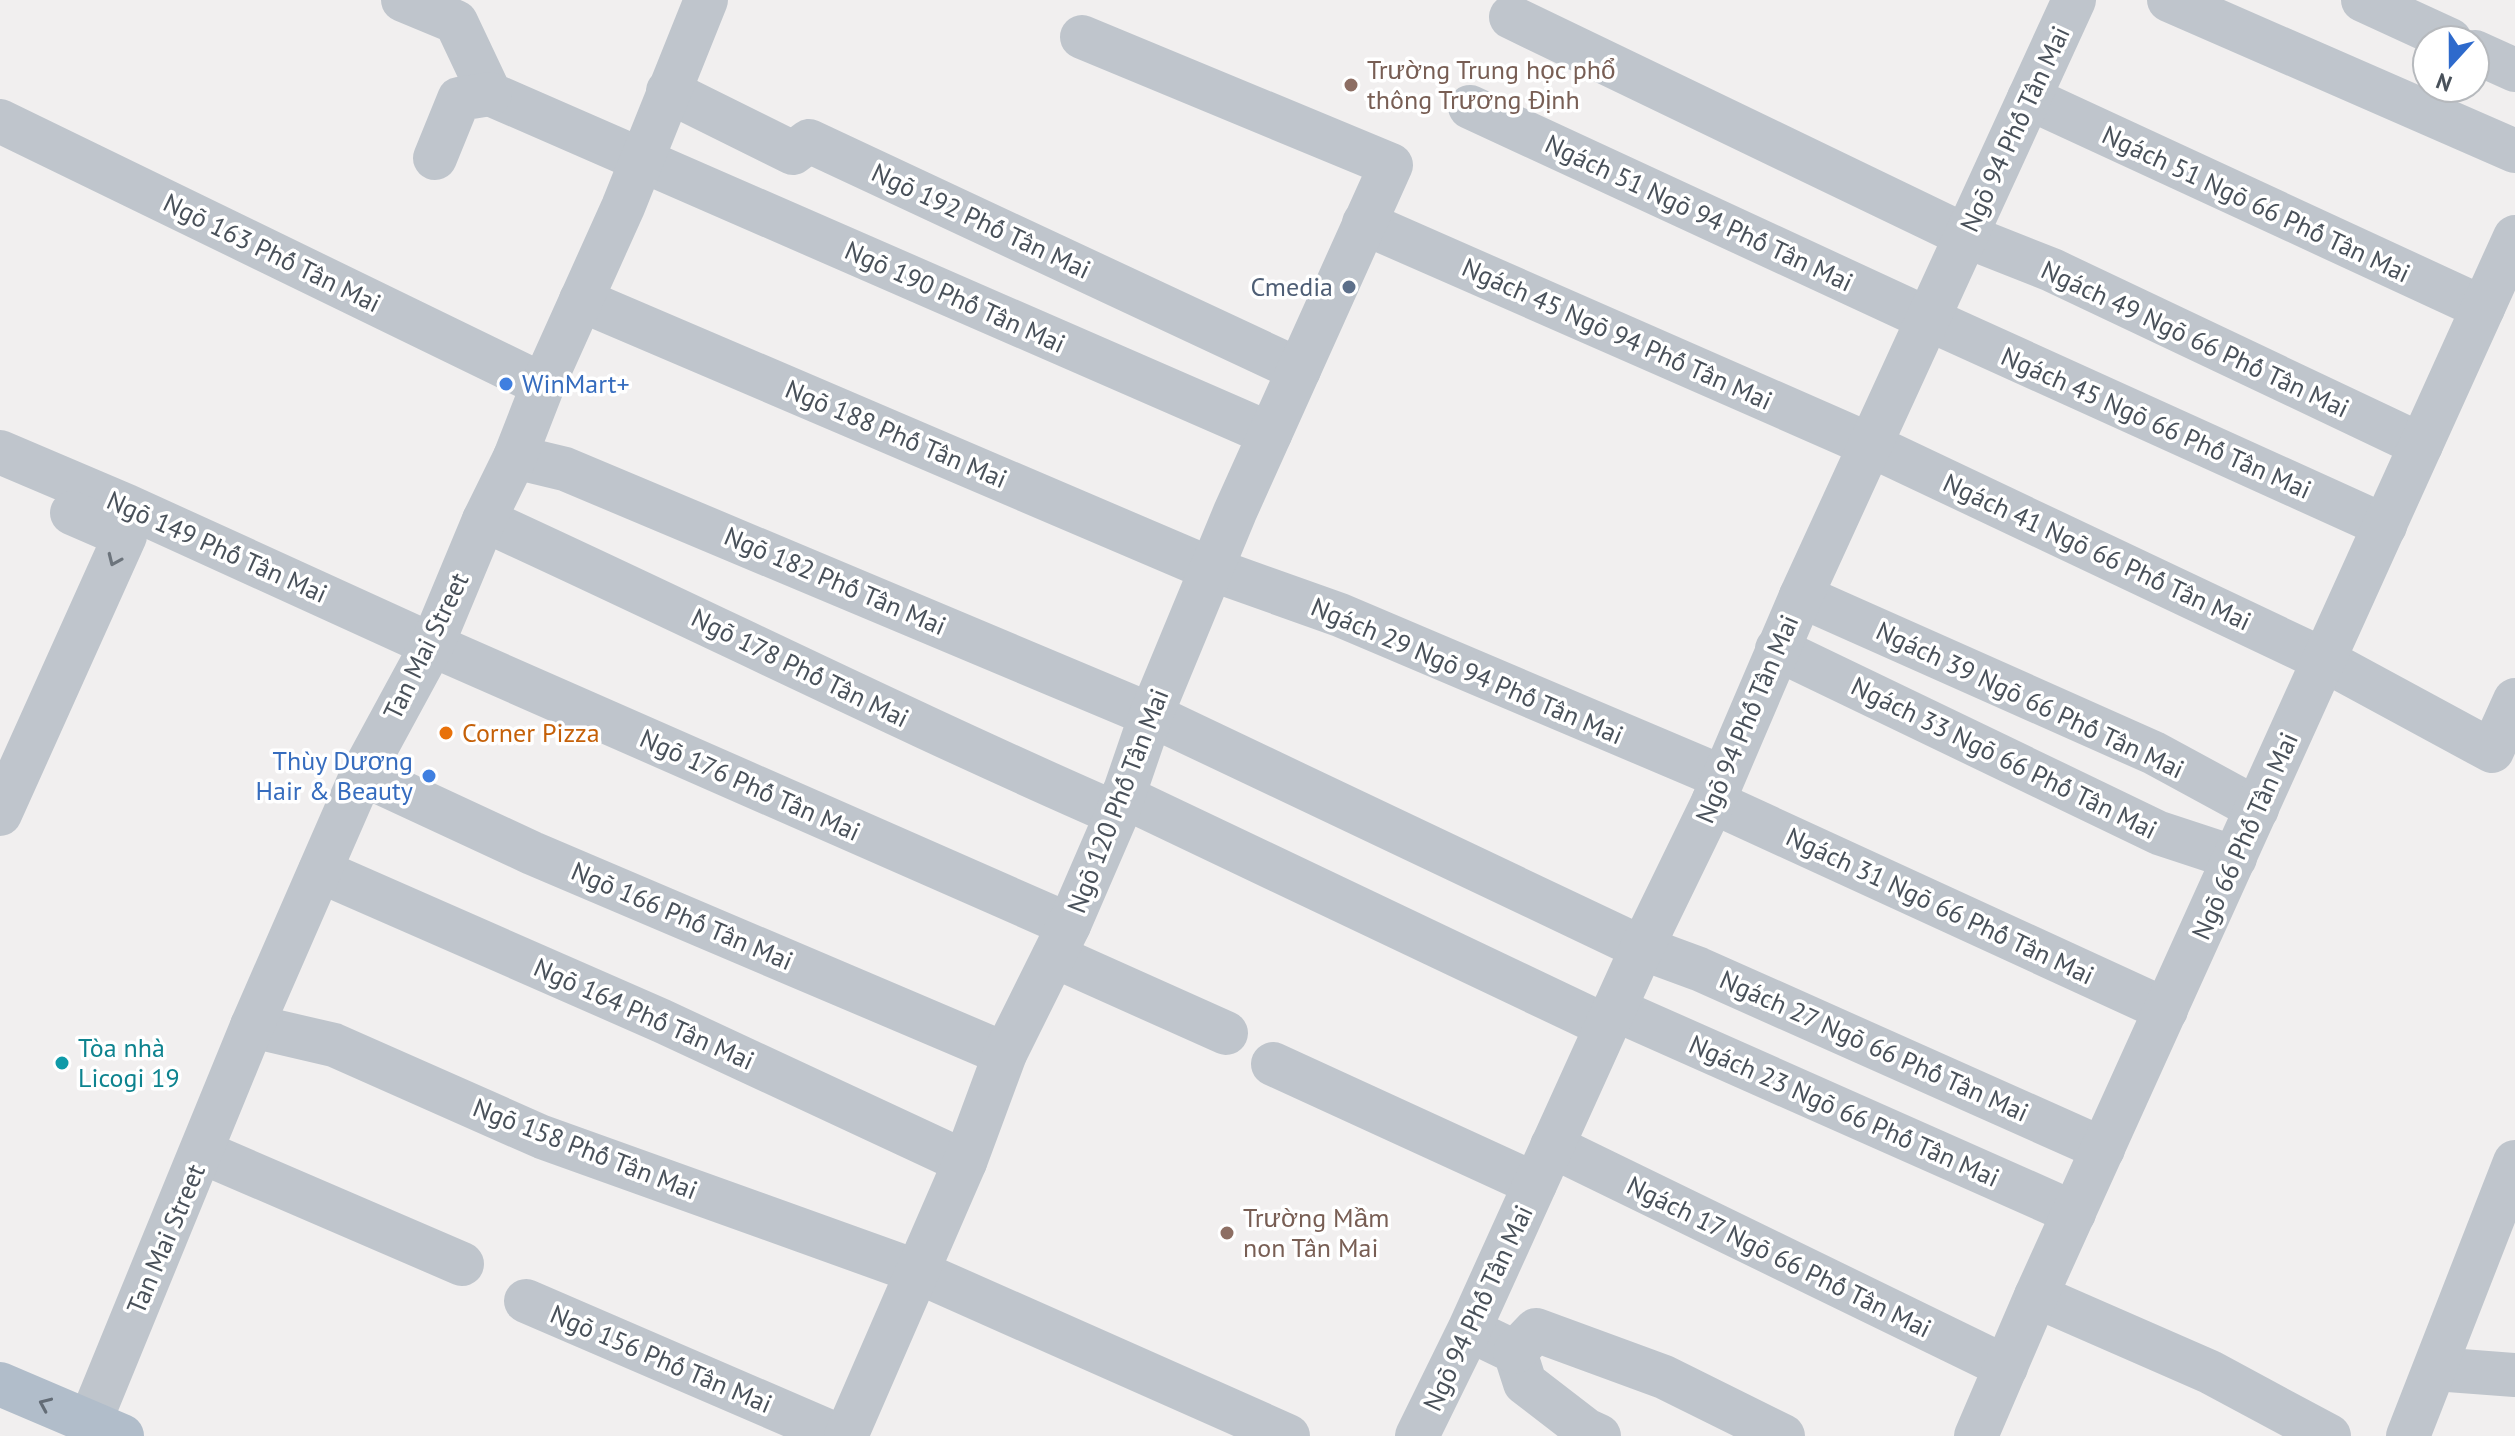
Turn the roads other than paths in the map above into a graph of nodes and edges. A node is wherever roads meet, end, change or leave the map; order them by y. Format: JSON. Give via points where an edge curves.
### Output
{"nodes":[{"id":1,"x":403,"y":0,"type":"edge"},
{"id":2,"x":706,"y":0,"type":"edge"},
{"id":3,"x":2074,"y":0,"type":"edge"},
{"id":4,"x":2169,"y":0,"type":"edge"},
{"id":5,"x":2363,"y":0,"type":"edge"},
{"id":6,"x":1511,"y":17,"type":"dead end"},
{"id":7,"x":2415,"y":24,"type":"edge"},
{"id":8,"x":1082,"y":37,"type":"dead end"},
{"id":9,"x":2491,"y":59,"type":"edge"},
{"id":10,"x":2515,"y":70,"type":"edge"},
{"id":11,"x":668,"y":91,"type":"junction"},
{"id":12,"x":490,"y":94,"type":"junction"},
{"id":13,"x":2029,"y":98,"type":"junction"},
{"id":14,"x":1470,"y":107,"type":"dead end"},
{"id":15,"x":0,"y":121,"type":"edge"},
{"id":16,"x":2515,"y":151,"type":"edge"},
{"id":17,"x":435,"y":158,"type":"dead end"},
{"id":18,"x":640,"y":159,"type":"junction"},
{"id":19,"x":1364,"y":223,"type":"junction"},
{"id":20,"x":1966,"y":236,"type":"junction"},
{"id":21,"x":2515,"y":237,"type":"edge"},
{"id":22,"x":581,"y":300,"type":"junction"},
{"id":23,"x":2483,"y":308,"type":"junction"},
{"id":24,"x":1928,"y":319,"type":"junction"},
{"id":25,"x":1299,"y":370,"type":"junction"},
{"id":26,"x":543,"y":385,"type":"junction"},
{"id":27,"x":1270,"y":434,"type":"junction"},
{"id":28,"x":1870,"y":445,"type":"junction"},
{"id":29,"x":2421,"y":445,"type":"junction"},
{"id":30,"x":0,"y":452,"type":"edge"},
{"id":31,"x":515,"y":457,"type":"junction"},
{"id":32,"x":0,"y":481,"type":"edge"},
{"id":33,"x":484,"y":520,"type":"junction"},
{"id":34,"x":2385,"y":526,"type":"junction"},
{"id":35,"x":1211,"y":569,"type":"junction"},
{"id":36,"x":1801,"y":596,"type":"junction"},
{"id":37,"x":432,"y":645,"type":"junction"},
{"id":38,"x":1777,"y":649,"type":"junction"},
{"id":39,"x":2324,"y":660,"type":"junction"},
{"id":40,"x":2515,"y":700,"type":"edge"},
{"id":41,"x":1151,"y":715,"type":"junction"},
{"id":42,"x":362,"y":774,"type":"junction"},
{"id":43,"x":1718,"y":790,"type":"junction"},
{"id":44,"x":1120,"y":805,"type":"junction"},
{"id":45,"x":2257,"y":809,"type":"junction"},
{"id":46,"x":0,"y":814,"type":"edge"},
{"id":47,"x":2235,"y":858,"type":"junction"},
{"id":48,"x":320,"y":871,"type":"junction"},
{"id":49,"x":1061,"y":940,"type":"junction"},
{"id":50,"x":1642,"y":948,"type":"junction"},
{"id":51,"x":2166,"y":1010,"type":"junction"},
{"id":52,"x":1610,"y":1018,"type":"junction"},
{"id":53,"x":252,"y":1026,"type":"junction"},
{"id":54,"x":1226,"y":1033,"type":"dead end"},
{"id":55,"x":1005,"y":1054,"type":"junction"},
{"id":56,"x":1273,"y":1064,"type":"dead end"},
{"id":57,"x":2103,"y":1149,"type":"junction"},
{"id":58,"x":202,"y":1152,"type":"junction"},
{"id":59,"x":965,"y":1162,"type":"junction"},
{"id":60,"x":2515,"y":1162,"type":"edge"},
{"id":61,"x":1544,"y":1165,"type":"junction"},
{"id":62,"x":2074,"y":1213,"type":"junction"},
{"id":63,"x":462,"y":1264,"type":"dead end"},
{"id":64,"x":918,"y":1272,"type":"junction"},
{"id":65,"x":2036,"y":1296,"type":"junction"},
{"id":66,"x":526,"y":1301,"type":"dead end"},
{"id":67,"x":1469,"y":1330,"type":"junction"},
{"id":68,"x":1515,"y":1352,"type":"junction"},
{"id":69,"x":2006,"y":1367,"type":"junction"},
{"id":70,"x":2435,"y":1369,"type":"junction"},
{"id":71,"x":2515,"y":1375,"type":"edge"},
{"id":72,"x":0,"y":1384,"type":"edge"},
{"id":73,"x":98,"y":1432,"type":"edge"},
{"id":74,"x":839,"y":1436,"type":"edge"},
{"id":75,"x":846,"y":1436,"type":"edge"},
{"id":76,"x":1288,"y":1436,"type":"edge"},
{"id":77,"x":1417,"y":1436,"type":"edge"},
{"id":78,"x":1599,"y":1436,"type":"edge"},
{"id":79,"x":1783,"y":1436,"type":"edge"},
{"id":80,"x":1976,"y":1436,"type":"edge"},
{"id":81,"x":2329,"y":1436,"type":"edge"},
{"id":82,"x":2408,"y":1436,"type":"edge"}],
"edges":[{"from":1,"to":12,"type":"street","via":[[456,22]]},
{"from":2,"to":11,"type":"street","name":"Tan Mai Street"},
{"from":3,"to":13,"type":"street","name":"Ngõ 94 Phố Tân Mai"},
{"from":4,"to":16,"type":"street"},
{"from":5,"to":7,"type":"street"},
{"from":6,"to":20,"type":"street","name":"Ngách 49 Ngõ 66 Phố Tân Mai"},
{"from":8,"to":19,"type":"street","name":"Ngõ 120 Phố Tân Mai","via":[[1391,165]]},
{"from":9,"to":10,"type":"street"},
{"from":11,"to":18,"type":"street","name":"Tan Mai Street"},
{"from":11,"to":25,"type":"street","name":"Ngõ 192 Phố Tân Mai","via":[[793,153],[809,141]]},
{"from":12,"to":17,"type":"street","via":[[459,99]]},
{"from":12,"to":18,"type":"street","name":"Ngõ 190 Phố Tân Mai"},
{"from":13,"to":20,"type":"street","name":"Ngõ 94 Phố Tân Mai"},
{"from":13,"to":23,"type":"street","name":"Ngách 51 Ngõ 66 Phố Tân Mai"},
{"from":14,"to":24,"type":"street","name":"Ngách 51 Ngõ 94 Phố Tân Mai"},
{"from":15,"to":26,"type":"street","name":"Ngõ 163 Phố Tân Mai"},
{"from":18,"to":22,"type":"street","name":"Tan Mai Street"},
{"from":18,"to":27,"type":"street","name":"Ngõ 190 Phố Tân Mai"},
{"from":19,"to":25,"type":"street","name":"Ngõ 120 Phố Tân Mai"},
{"from":19,"to":28,"type":"street","name":"Ngách 45 Ngõ 94 Phố Tân Mai"},
{"from":20,"to":24,"type":"street","name":"Ngõ 94 Phố Tân Mai"},
{"from":20,"to":29,"type":"street","name":"Ngách 49 Ngõ 66 Phố Tân Mai","via":[[2052,270]]},
{"from":21,"to":23,"type":"street","name":"Ngõ 66 Phố Tân Mai"},
{"from":22,"to":26,"type":"street","name":"Tan Mai Street"},
{"from":22,"to":35,"type":"street","name":"Ngõ 188 Phố Tân Mai"},
{"from":23,"to":29,"type":"street","name":"Ngõ 66 Phố Tân Mai"},
{"from":24,"to":28,"type":"street","name":"Ngõ 94 Phố Tân Mai"},
{"from":24,"to":34,"type":"street","name":"Ngách 45 Ngõ 66 Phố Tân Mai"},
{"from":25,"to":27,"type":"street","name":"Ngõ 120 Phố Tân Mai"},
{"from":26,"to":31,"type":"street","name":"Tan Mai Street"},
{"from":27,"to":35,"type":"street","name":"Ngõ 120 Phố Tân Mai"},
{"from":28,"to":36,"type":"street","name":"Ngõ 94 Phố Tân Mai"},
{"from":28,"to":39,"type":"street","name":"Ngách 41 Ngõ 66 Phố Tân Mai"},
{"from":29,"to":34,"type":"street","name":"Ngõ 66 Phố Tân Mai"},
{"from":30,"to":37,"type":"street","name":"Ngõ 149 Phố Tân Mai"},
{"from":31,"to":33,"type":"street","name":"Tan Mai Street"},
{"from":31,"to":41,"type":"street","name":"Ngõ 182 Phố Tân Mai","via":[[565,469]]},
{"from":32,"to":46,"type":"street","one_way":true,"via":[[125,536]]},
{"from":33,"to":37,"type":"street","name":"Tan Mai Street"},
{"from":33,"to":44,"type":"street","name":"Ngõ 178 Phố Tân Mai","via":[[969,749]]},
{"from":34,"to":39,"type":"street","name":"Ngõ 66 Phố Tân Mai"},
{"from":35,"to":41,"type":"street","name":"Ngõ 120 Phố Tân Mai"},
{"from":35,"to":43,"type":"street","name":"Ngách 29 Ngõ 94 Phố Tân Mai","via":[[1340,615]]},
{"from":36,"to":38,"type":"street","name":"Ngõ 94 Phố Tân Mai"},
{"from":36,"to":45,"type":"street","name":"Ngách 39 Ngõ 66 Phố Tân Mai","via":[[2154,753]]},
{"from":37,"to":42,"type":"street","name":"Tan Mai Street"},
{"from":37,"to":49,"type":"street","name":"Ngõ 176 Phố Tân Mai"},
{"from":38,"to":43,"type":"street","name":"Ngõ 94 Phố Tân Mai"},
{"from":38,"to":47,"type":"street","name":"Ngách 33 Ngõ 66 Phố Tân Mai","via":[[2159,833]]},
{"from":39,"to":40,"type":"street","name":"Ngách 41 Ngõ 66 Phố Tân Mai","via":[[2492,751]]},
{"from":39,"to":45,"type":"street","name":"Ngõ 66 Phố Tân Mai"},
{"from":41,"to":44,"type":"street","name":"Ngõ 120 Phố Tân Mai"},
{"from":41,"to":50,"type":"street","name":"Ngõ 182 Phố Tân Mai"},
{"from":42,"to":48,"type":"street","name":"Tan Mai Street"},
{"from":42,"to":55,"type":"street","name":"Ngõ 166 Phố Tân Mai","via":[[532,853]]},
{"from":43,"to":50,"type":"street","name":"Ngõ 94 Phố Tân Mai"},
{"from":43,"to":51,"type":"street","name":"Ngách 31 Ngõ 66 Phố Tân Mai"},
{"from":44,"to":49,"type":"street","name":"Ngõ 120 Phố Tân Mai"},
{"from":44,"to":52,"type":"street","name":"Ngõ 178 Phố Tân Mai"},
{"from":45,"to":47,"type":"street","name":"Ngõ 66 Phố Tân Mai"},
{"from":47,"to":51,"type":"street","name":"Ngõ 66 Phố Tân Mai"},
{"from":48,"to":53,"type":"street","name":"Tan Mai Street"},
{"from":48,"to":59,"type":"street","name":"Ngõ 164 Phố Tân Mai"},
{"from":49,"to":54,"type":"street","name":"Ngõ 176 Phố Tân Mai"},
{"from":49,"to":55,"type":"street","name":"Ngõ 120 Phố Tân Mai"},
{"from":50,"to":52,"type":"street","name":"Ngõ 94 Phố Tân Mai"},
{"from":50,"to":57,"type":"street","name":"Ngách 27 Ngõ 66 Phố Tân Mai"},
{"from":51,"to":57,"type":"street","name":"Ngõ 66 Phố Tân Mai"},
{"from":52,"to":61,"type":"street","name":"Ngõ 94 Phố Tân Mai"},
{"from":52,"to":62,"type":"street","name":"Ngách 23 Ngõ 66 Phố Tân Mai"},
{"from":53,"to":58,"type":"street","name":"Tan Mai Street"},
{"from":53,"to":64,"type":"street","name":"Ngõ 158 Phố Tân Mai","via":[[334,1045],[542,1137]]},
{"from":55,"to":59,"type":"street","name":"Ngõ 120 Phố Tân Mai"},
{"from":56,"to":61,"type":"street","name":"Ngách 17 Ngõ 66 Phố Tân Mai"},
{"from":57,"to":62,"type":"street","name":"Ngõ 66 Phố Tân Mai"},
{"from":58,"to":63,"type":"street"},
{"from":58,"to":73,"type":"street","name":"Tan Mai Street"},
{"from":59,"to":64,"type":"street","name":"Ngõ 120 Phố Tân Mai"},
{"from":60,"to":70,"type":"street"},
{"from":61,"to":67,"type":"street","name":"Ngõ 94 Phố Tân Mai"},
{"from":61,"to":69,"type":"street","name":"Ngách 17 Ngõ 66 Phố Tân Mai"},
{"from":62,"to":65,"type":"street","name":"Ngõ 66 Phố Tân Mai"},
{"from":64,"to":75,"type":"street","name":"Ngõ 120 Phố Tân Mai"},
{"from":64,"to":76,"type":"street","name":"Ngõ 158 Phố Tân Mai"},
{"from":65,"to":69,"type":"street","name":"Ngõ 66 Phố Tân Mai"},
{"from":65,"to":81,"type":"street","via":[[2210,1372]]},
{"from":66,"to":74,"type":"street","name":"Ngõ 156 Phố Tân Mai"},
{"from":67,"to":68,"type":"street"},
{"from":67,"to":77,"type":"street","name":"Ngõ 94 Phố Tân Mai"},
{"from":68,"to":78,"type":"street","via":[[1525,1383]]},
{"from":68,"to":79,"type":"street","via":[[1536,1330],[1664,1377]]},
{"from":69,"to":80,"type":"street","name":"Ngõ 66 Phố Tân Mai"},
{"from":70,"to":71,"type":"street"},
{"from":70,"to":82,"type":"street"},
{"from":73,"to":72,"type":"main road","name":"Tan Mai Street","one_way":true}]}
